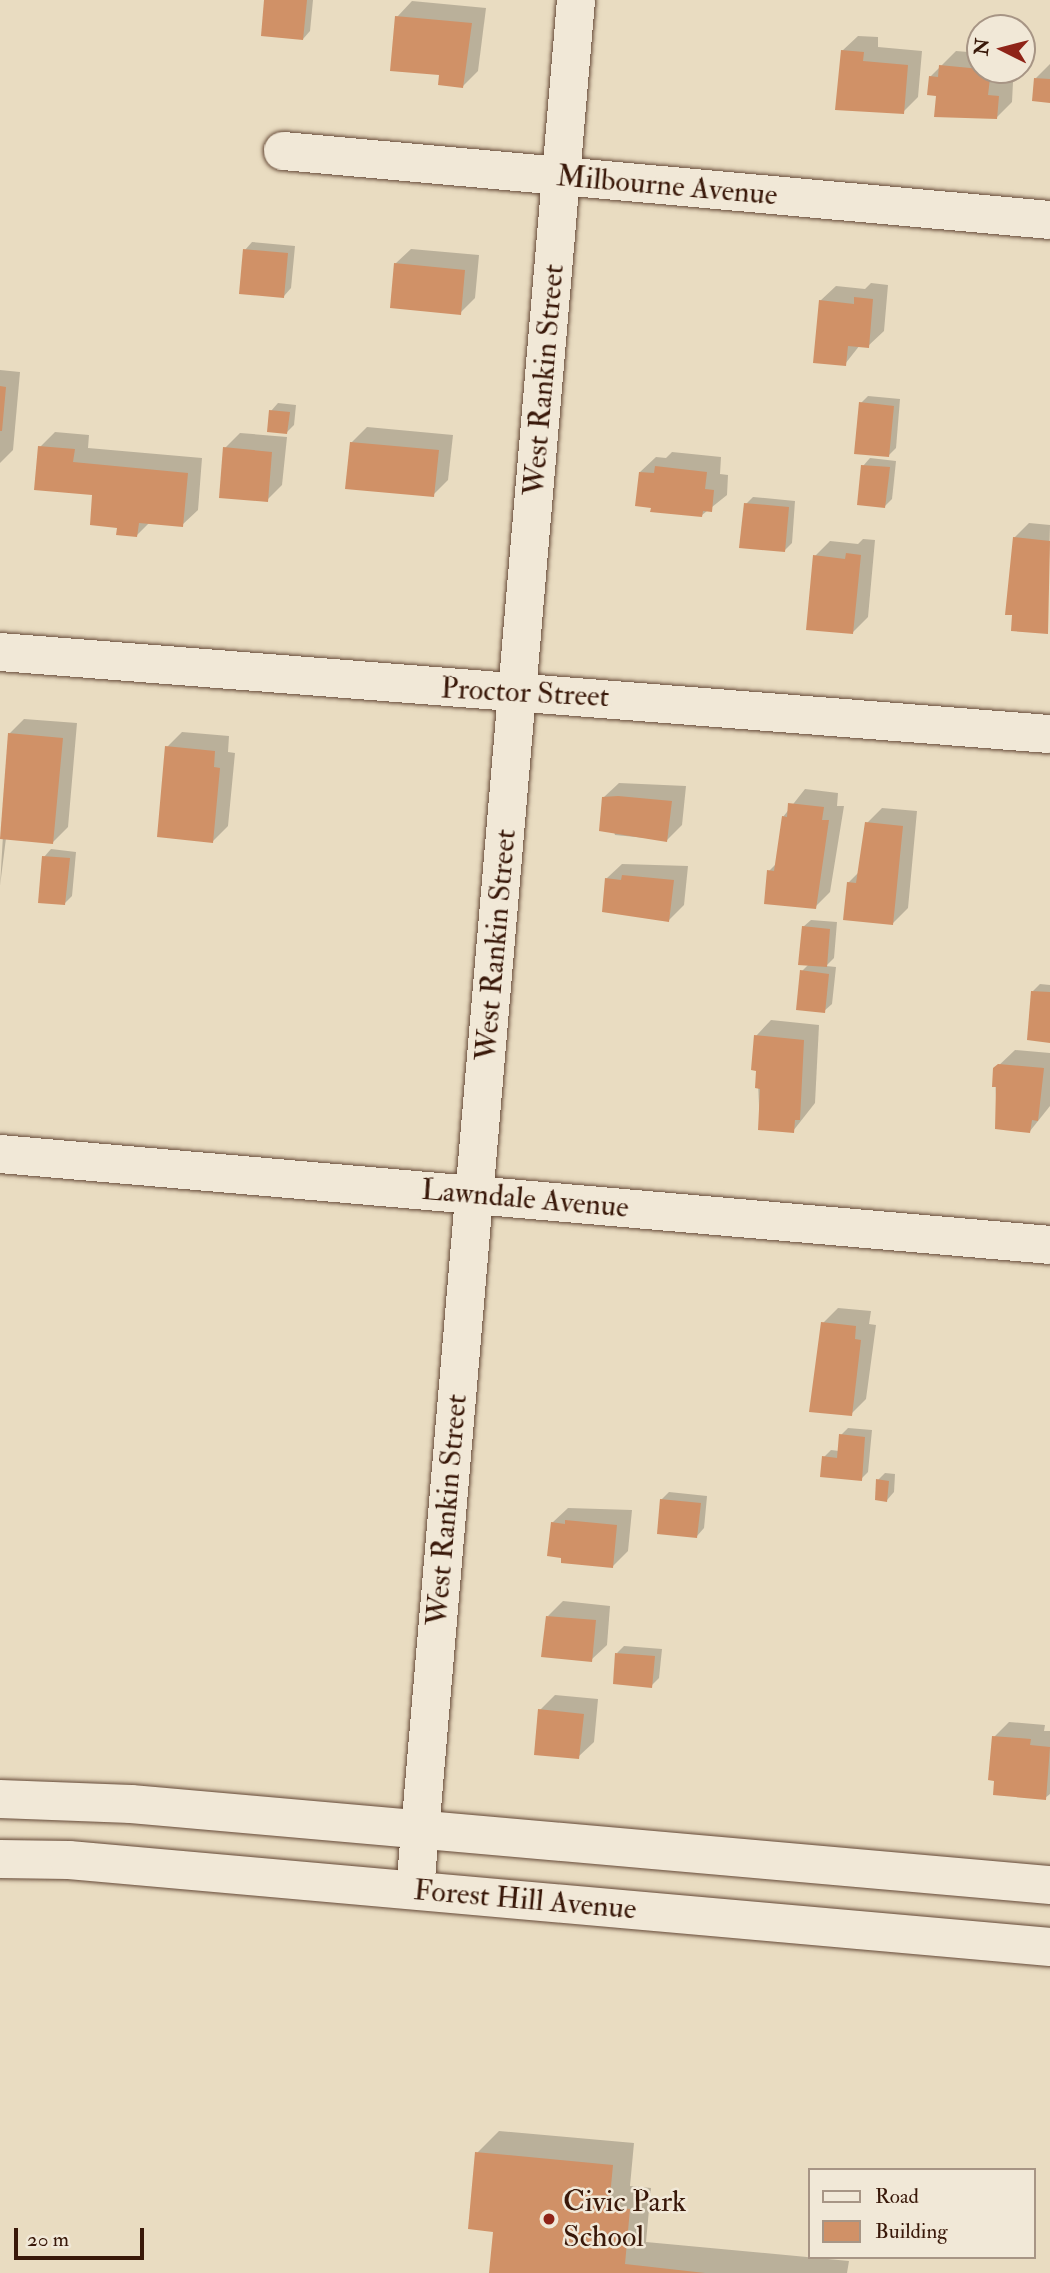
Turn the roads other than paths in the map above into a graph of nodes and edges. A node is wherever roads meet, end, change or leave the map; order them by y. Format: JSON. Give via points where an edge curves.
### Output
{"nodes":[{"id":1,"x":576,"y":0,"type":"edge"},
{"id":2,"x":283,"y":151,"type":"dead end"},
{"id":3,"x":562,"y":176,"type":"junction"},
{"id":4,"x":1050,"y":220,"type":"edge"},
{"id":5,"x":0,"y":652,"type":"edge"},
{"id":6,"x":518,"y":692,"type":"junction"},
{"id":7,"x":1050,"y":734,"type":"edge"},
{"id":8,"x":0,"y":1154,"type":"edge"},
{"id":9,"x":474,"y":1195,"type":"junction"},
{"id":10,"x":1050,"y":1245,"type":"edge"},
{"id":11,"x":0,"y":1799,"type":"edge"},
{"id":12,"x":420,"y":1830,"type":"junction"},
{"id":13,"x":703,"y":1854,"type":"junction"},
{"id":14,"x":0,"y":1859,"type":"edge"},
{"id":15,"x":1050,"y":1885,"type":"edge"},
{"id":16,"x":415,"y":1890,"type":"junction"},
{"id":17,"x":697,"y":1914,"type":"junction"},
{"id":18,"x":1050,"y":1947,"type":"edge"}],
"edges":[{"from":1,"to":3,"type":"street","name":"West Rankin Street"},
{"from":2,"to":3,"type":"street","name":"Milbourne Avenue"},
{"from":3,"to":4,"type":"street","name":"Milbourne Avenue"},
{"from":3,"to":6,"type":"street","name":"West Rankin Street"},
{"from":5,"to":6,"type":"street","name":"Proctor Street"},
{"from":6,"to":7,"type":"street","name":"Proctor Street"},
{"from":6,"to":9,"type":"street","name":"West Rankin Street"},
{"from":8,"to":9,"type":"street","name":"Lawndale Avenue"},
{"from":9,"to":10,"type":"street","name":"Lawndale Avenue"},
{"from":9,"to":12,"type":"street","name":"West Rankin Street"},
{"from":11,"to":12,"type":"street","name":"Forest Hill Avenue","via":[[76,1800]]},
{"from":12,"to":13,"type":"street","name":"Forest Hill Avenue"},
{"from":12,"to":16,"type":"street","name":"West Rankin Street"},
{"from":13,"to":15,"type":"street","name":"Forest Hill Avenue"},
{"from":13,"to":17,"type":"street"},
{"from":14,"to":16,"type":"street","name":"Forest Hill Avenue","via":[[69,1860]]},
{"from":16,"to":17,"type":"street","name":"Forest Hill Avenue"},
{"from":17,"to":18,"type":"street","name":"Forest Hill Avenue"}]}
